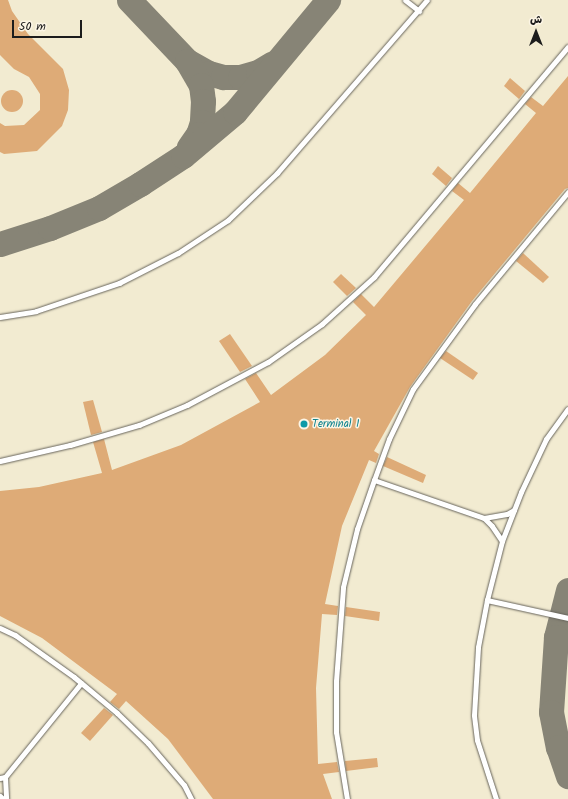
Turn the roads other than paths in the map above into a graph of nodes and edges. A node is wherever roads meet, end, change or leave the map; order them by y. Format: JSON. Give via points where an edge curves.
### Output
{"nodes":[{"id":1,"x":405,"y":0,"type":"edge"},
{"id":2,"x":428,"y":0,"type":"edge"},
{"id":3,"x":419,"y":11,"type":"junction"},
{"id":4,"x":568,"y":47,"type":"edge"},
{"id":5,"x":568,"y":192,"type":"edge"},
{"id":6,"x":0,"y":317,"type":"edge"},
{"id":7,"x":568,"y":408,"type":"edge"},
{"id":8,"x":0,"y":461,"type":"edge"},
{"id":9,"x":374,"y":480,"type":"junction"},
{"id":10,"x":515,"y":509,"type":"junction"},
{"id":11,"x":484,"y":518,"type":"junction"},
{"id":12,"x":502,"y":541,"type":"junction"},
{"id":13,"x":487,"y":600,"type":"junction"},
{"id":14,"x":568,"y":618,"type":"edge"},
{"id":15,"x":0,"y":628,"type":"edge"},
{"id":16,"x":80,"y":683,"type":"junction"},
{"id":17,"x":3,"y":778,"type":"edge"},
{"id":18,"x":0,"y":796,"type":"edge"},
{"id":19,"x":3,"y":799,"type":"edge"},
{"id":20,"x":6,"y":799,"type":"edge"},
{"id":21,"x":191,"y":799,"type":"edge"},
{"id":22,"x":347,"y":799,"type":"edge"},
{"id":23,"x":496,"y":799,"type":"edge"}],
"edges":[{"from":1,"to":3,"type":"lane"},
{"from":2,"to":3,"type":"lane"},
{"from":3,"to":6,"type":"lane","via":[[277,173],[228,220],[178,253],[119,283],[36,311]]},
{"from":4,"to":8,"type":"lane","via":[[374,277],[322,324],[268,362],[187,405],[139,425],[70,445]]},
{"from":5,"to":9,"type":"lane","via":[[475,304],[413,389],[389,439]]},
{"from":7,"to":10,"type":"lane","via":[[546,439]]},
{"from":9,"to":11,"type":"lane"},
{"from":9,"to":22,"type":"lane","via":[[356,529],[343,587],[336,681],[336,732]]},
{"from":10,"to":11,"type":"lane","via":[[507,514]]},
{"from":10,"to":12,"type":"lane"},
{"from":11,"to":12,"type":"lane"},
{"from":12,"to":13,"type":"lane"},
{"from":13,"to":14,"type":"lane"},
{"from":13,"to":23,"type":"lane","via":[[478,647],[474,715],[477,740]]},
{"from":15,"to":16,"type":"lane","via":[[15,635]]},
{"from":16,"to":17,"type":"lane"},
{"from":16,"to":21,"type":"lane","via":[[148,743],[184,786]]},
{"from":17,"to":20,"type":"lane"},
{"from":18,"to":19,"type":"lane"}]}
